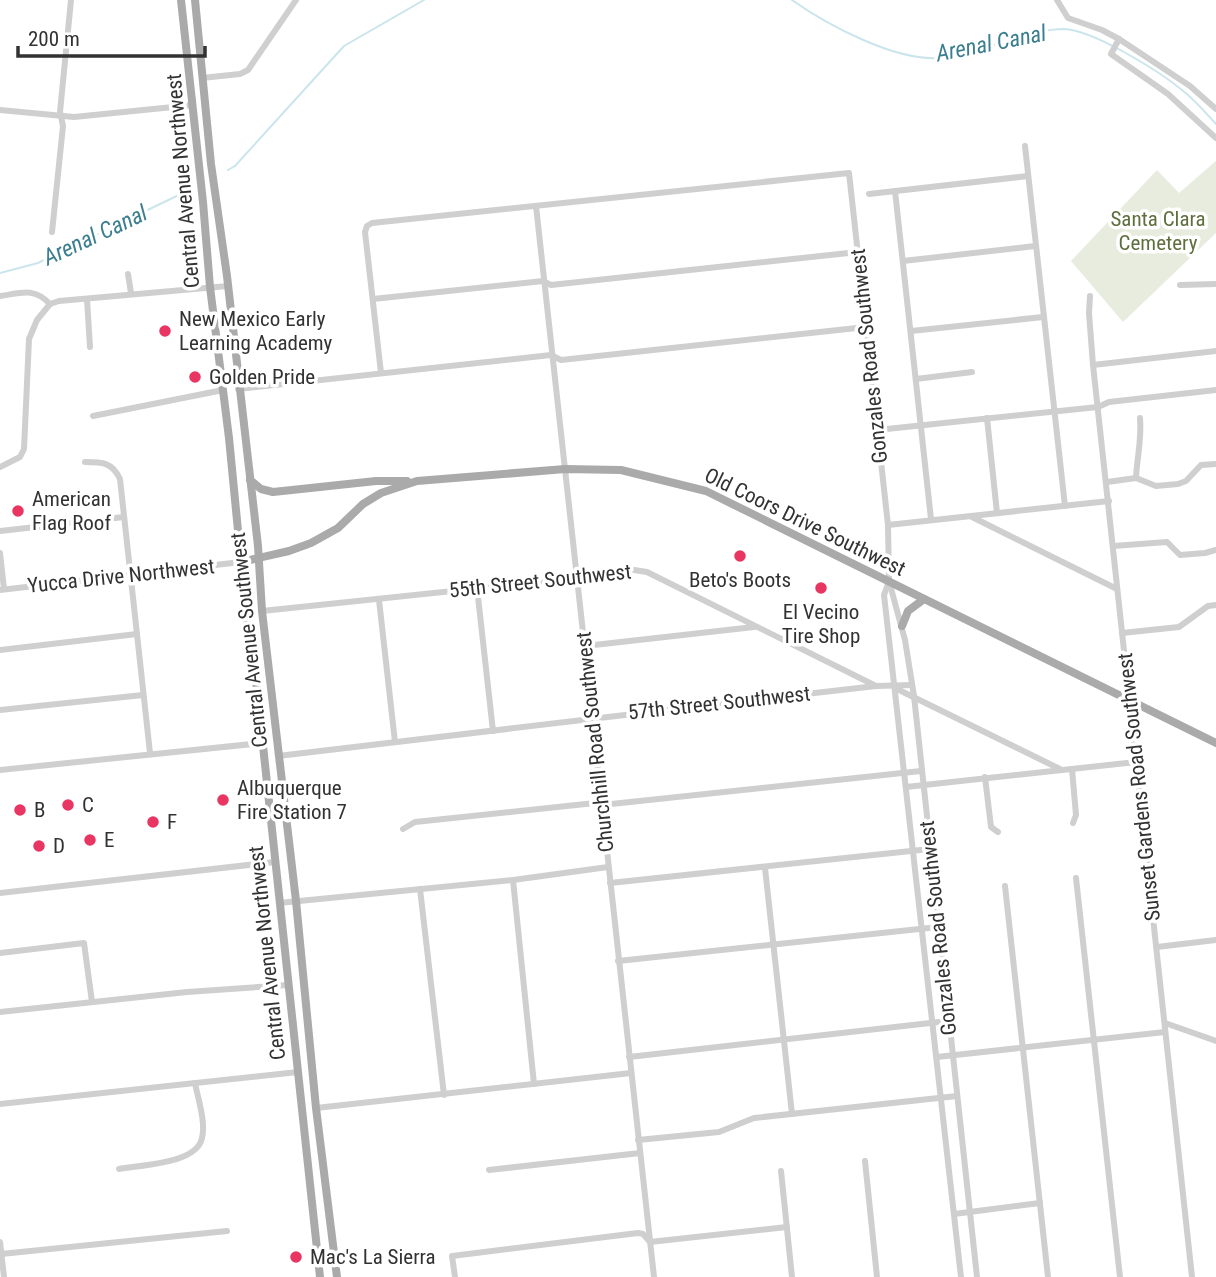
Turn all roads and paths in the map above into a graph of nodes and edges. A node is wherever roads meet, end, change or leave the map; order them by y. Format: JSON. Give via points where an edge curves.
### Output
{"nodes":[{"id":1,"x":71,"y":0,"type":"edge"},
{"id":2,"x":181,"y":0,"type":"edge"},
{"id":3,"x":194,"y":0,"type":"edge"},
{"id":4,"x":296,"y":0,"type":"edge"},
{"id":5,"x":1057,"y":0,"type":"edge"},
{"id":6,"x":1118,"y":41,"type":"junction"},
{"id":7,"x":202,"y":78,"type":"junction"},
{"id":8,"x":193,"y":105,"type":"junction"},
{"id":9,"x":1216,"y":109,"type":"edge"},
{"id":10,"x":0,"y":110,"type":"edge"},
{"id":11,"x":61,"y":117,"type":"junction"},
{"id":12,"x":1216,"y":138,"type":"edge"},
{"id":13,"x":1025,"y":146,"type":"dead end"},
{"id":14,"x":1028,"y":176,"type":"junction"},
{"id":15,"x":895,"y":191,"type":"junction"},
{"id":16,"x":869,"y":194,"type":"dead end"},
{"id":17,"x":536,"y":206,"type":"junction"},
{"id":18,"x":52,"y":232,"type":"dead end"},
{"id":19,"x":1035,"y":246,"type":"junction"},
{"id":20,"x":858,"y":252,"type":"junction"},
{"id":21,"x":903,"y":261,"type":"junction"},
{"id":22,"x":128,"y":274,"type":"dead end"},
{"id":23,"x":543,"y":281,"type":"junction"},
{"id":24,"x":1216,"y":284,"type":"edge"},
{"id":25,"x":1180,"y":285,"type":"dead end"},
{"id":26,"x":228,"y":286,"type":"junction"},
{"id":27,"x":210,"y":287,"type":"junction"},
{"id":28,"x":131,"y":293,"type":"junction"},
{"id":29,"x":0,"y":296,"type":"edge"},
{"id":30,"x":1090,"y":296,"type":"dead end"},
{"id":31,"x":87,"y":299,"type":"junction"},
{"id":32,"x":373,"y":299,"type":"junction"},
{"id":33,"x":50,"y":304,"type":"junction"},
{"id":34,"x":1043,"y":317,"type":"junction"},
{"id":35,"x":866,"y":327,"type":"junction"},
{"id":36,"x":911,"y":331,"type":"junction"},
{"id":37,"x":90,"y":347,"type":"dead end"},
{"id":38,"x":1216,"y":351,"type":"edge"},
{"id":39,"x":551,"y":355,"type":"junction"},
{"id":40,"x":1093,"y":365,"type":"junction"},
{"id":41,"x":972,"y":372,"type":"dead end"},
{"id":42,"x":382,"y":373,"type":"junction"},
{"id":43,"x":916,"y":379,"type":"junction"},
{"id":44,"x":238,"y":389,"type":"junction"},
{"id":45,"x":223,"y":390,"type":"junction"},
{"id":46,"x":1216,"y":390,"type":"edge"},
{"id":47,"x":1098,"y":407,"type":"junction"},
{"id":48,"x":1054,"y":411,"type":"junction"},
{"id":49,"x":93,"y":416,"type":"dead end"},
{"id":50,"x":987,"y":418,"type":"junction"},
{"id":51,"x":1140,"y":418,"type":"dead end"},
{"id":52,"x":921,"y":425,"type":"junction"},
{"id":53,"x":877,"y":430,"type":"junction"},
{"id":54,"x":85,"y":462,"type":"dead end"},
{"id":55,"x":1216,"y":464,"type":"edge"},
{"id":56,"x":0,"y":467,"type":"edge"},
{"id":57,"x":565,"y":469,"type":"junction"},
{"id":58,"x":1136,"y":478,"type":"junction"},
{"id":59,"x":250,"y":481,"type":"junction"},
{"id":60,"x":417,"y":481,"type":"junction"},
{"id":61,"x":1107,"y":482,"type":"junction"},
{"id":62,"x":1109,"y":501,"type":"junction"},
{"id":63,"x":1065,"y":506,"type":"junction"},
{"id":64,"x":997,"y":513,"type":"junction"},
{"id":65,"x":971,"y":516,"type":"junction"},
{"id":66,"x":124,"y":517,"type":"junction"},
{"id":67,"x":930,"y":519,"type":"junction"},
{"id":68,"x":888,"y":525,"type":"junction"},
{"id":69,"x":0,"y":531,"type":"edge"},
{"id":70,"x":1113,"y":546,"type":"junction"},
{"id":71,"x":1216,"y":550,"type":"edge"},
{"id":72,"x":0,"y":553,"type":"edge"},
{"id":73,"x":258,"y":558,"type":"junction"},
{"id":74,"x":242,"y":562,"type":"junction"},
{"id":75,"x":130,"y":575,"type":"junction"},
{"id":76,"x":578,"y":578,"type":"junction"},
{"id":77,"x":889,"y":581,"type":"junction"},
{"id":78,"x":2,"y":589,"type":"edge"},
{"id":79,"x":477,"y":589,"type":"junction"},
{"id":80,"x":1117,"y":589,"type":"junction"},
{"id":81,"x":924,"y":599,"type":"junction"},
{"id":82,"x":379,"y":600,"type":"junction"},
{"id":83,"x":1216,"y":605,"type":"edge"},
{"id":84,"x":262,"y":611,"type":"junction"},
{"id":85,"x":902,"y":626,"type":"junction"},
{"id":86,"x":755,"y":627,"type":"junction"},
{"id":87,"x":1122,"y":633,"type":"junction"},
{"id":88,"x":136,"y":634,"type":"junction"},
{"id":89,"x":586,"y":646,"type":"junction"},
{"id":90,"x":0,"y":650,"type":"edge"},
{"id":91,"x":912,"y":685,"type":"junction"},
{"id":92,"x":876,"y":686,"type":"junction"},
{"id":93,"x":895,"y":687,"type":"junction"},
{"id":94,"x":143,"y":695,"type":"junction"},
{"id":95,"x":914,"y":696,"type":"junction"},
{"id":96,"x":1129,"y":701,"type":"junction"},
{"id":97,"x":0,"y":710,"type":"edge"},
{"id":98,"x":593,"y":718,"type":"junction"},
{"id":99,"x":494,"y":731,"type":"junction"},
{"id":100,"x":395,"y":742,"type":"junction"},
{"id":101,"x":262,"y":743,"type":"junction"},
{"id":102,"x":1216,"y":743,"type":"edge"},
{"id":103,"x":150,"y":753,"type":"junction"},
{"id":104,"x":278,"y":756,"type":"junction"},
{"id":105,"x":1136,"y":762,"type":"junction"},
{"id":106,"x":1060,"y":769,"type":"junction"},
{"id":107,"x":1072,"y":769,"type":"junction"},
{"id":108,"x":0,"y":770,"type":"edge"},
{"id":109,"x":921,"y":771,"type":"junction"},
{"id":110,"x":904,"y":772,"type":"junction"},
{"id":111,"x":985,"y":777,"type":"junction"},
{"id":112,"x":923,"y":785,"type":"junction"},
{"id":113,"x":906,"y":787,"type":"junction"},
{"id":114,"x":602,"y":805,"type":"junction"},
{"id":115,"x":1073,"y":823,"type":"dead end"},
{"id":116,"x":402,"y":829,"type":"dead end"},
{"id":117,"x":998,"y":832,"type":"dead end"},
{"id":118,"x":930,"y":849,"type":"junction"},
{"id":119,"x":914,"y":851,"type":"junction"},
{"id":120,"x":275,"y":862,"type":"junction"},
{"id":121,"x":608,"y":867,"type":"junction"},
{"id":122,"x":765,"y":868,"type":"junction"},
{"id":123,"x":1076,"y":878,"type":"dead end"},
{"id":124,"x":513,"y":880,"type":"junction"},
{"id":125,"x":610,"y":883,"type":"junction"},
{"id":126,"x":1005,"y":886,"type":"dead end"},
{"id":127,"x":421,"y":889,"type":"junction"},
{"id":128,"x":0,"y":893,"type":"edge"},
{"id":129,"x":296,"y":901,"type":"junction"},
{"id":130,"x":279,"y":903,"type":"junction"},
{"id":131,"x":938,"y":927,"type":"junction"},
{"id":132,"x":922,"y":928,"type":"junction"},
{"id":133,"x":1216,"y":940,"type":"edge"},
{"id":134,"x":774,"y":944,"type":"junction"},
{"id":135,"x":1157,"y":947,"type":"junction"},
{"id":136,"x":0,"y":953,"type":"edge"},
{"id":137,"x":618,"y":961,"type":"junction"},
{"id":138,"x":288,"y":985,"type":"junction"},
{"id":139,"x":92,"y":1002,"type":"junction"},
{"id":140,"x":0,"y":1012,"type":"edge"},
{"id":141,"x":948,"y":1021,"type":"junction"},
{"id":142,"x":933,"y":1023,"type":"junction"},
{"id":143,"x":1165,"y":1023,"type":"junction"},
{"id":144,"x":1165,"y":1032,"type":"junction"},
{"id":145,"x":785,"y":1039,"type":"junction"},
{"id":146,"x":1094,"y":1040,"type":"junction"},
{"id":147,"x":1216,"y":1041,"type":"edge"},
{"id":148,"x":1024,"y":1047,"type":"junction"},
{"id":149,"x":952,"y":1056,"type":"junction"},
{"id":150,"x":629,"y":1057,"type":"junction"},
{"id":151,"x":936,"y":1057,"type":"junction"},
{"id":152,"x":298,"y":1072,"type":"junction"},
{"id":153,"x":631,"y":1073,"type":"junction"},
{"id":154,"x":195,"y":1083,"type":"junction"},
{"id":155,"x":534,"y":1084,"type":"junction"},
{"id":156,"x":444,"y":1095,"type":"junction"},
{"id":157,"x":957,"y":1096,"type":"junction"},
{"id":158,"x":940,"y":1098,"type":"junction"},
{"id":159,"x":0,"y":1104,"type":"edge"},
{"id":160,"x":316,"y":1108,"type":"junction"},
{"id":161,"x":792,"y":1114,"type":"junction"},
{"id":162,"x":638,"y":1140,"type":"junction"},
{"id":163,"x":640,"y":1153,"type":"junction"},
{"id":164,"x":864,"y":1161,"type":"dead end"},
{"id":165,"x":119,"y":1169,"type":"dead end"},
{"id":166,"x":489,"y":1170,"type":"dead end"},
{"id":167,"x":781,"y":1171,"type":"dead end"},
{"id":168,"x":1040,"y":1203,"type":"junction"},
{"id":169,"x":970,"y":1212,"type":"junction"},
{"id":170,"x":954,"y":1214,"type":"junction"},
{"id":171,"x":787,"y":1227,"type":"junction"},
{"id":172,"x":227,"y":1231,"type":"dead end"},
{"id":173,"x":0,"y":1242,"type":"edge"},
{"id":174,"x":650,"y":1242,"type":"junction"},
{"id":175,"x":1,"y":1254,"type":"edge"},
{"id":176,"x":4,"y":1277,"type":"edge"},
{"id":177,"x":320,"y":1277,"type":"edge"},
{"id":178,"x":337,"y":1277,"type":"edge"},
{"id":179,"x":455,"y":1277,"type":"edge"},
{"id":180,"x":654,"y":1277,"type":"edge"},
{"id":181,"x":792,"y":1277,"type":"edge"},
{"id":182,"x":877,"y":1277,"type":"edge"},
{"id":183,"x":961,"y":1277,"type":"edge"},
{"id":184,"x":977,"y":1277,"type":"edge"},
{"id":185,"x":1048,"y":1277,"type":"edge"},
{"id":186,"x":1120,"y":1277,"type":"edge"},
{"id":187,"x":1192,"y":1277,"type":"edge"}],
"edges":[{"from":1,"to":11,"type":"street"},
{"from":2,"to":8,"type":"main road","name":"Central Avenue Northwest"},
{"from":3,"to":7,"type":"main road","name":"Central Avenue Southwest"},
{"from":4,"to":7,"type":"street","via":[[248,70]]},
{"from":5,"to":6,"type":"street","via":[[1068,19],[1102,30]]},
{"from":6,"to":9,"type":"street","via":[[1181,79]]},
{"from":6,"to":12,"type":"street","via":[[1111,54],[1168,93]]},
{"from":7,"to":26,"type":"main road","name":"Central Avenue Southwest"},
{"from":8,"to":11,"type":"street"},
{"from":8,"to":27,"type":"main road","name":"Central Avenue Northwest"},
{"from":10,"to":11,"type":"street"},
{"from":11,"to":18,"type":"street"},
{"from":13,"to":14,"type":"street"},
{"from":14,"to":15,"type":"street"},
{"from":14,"to":19,"type":"street"},
{"from":15,"to":16,"type":"street"},
{"from":15,"to":21,"type":"street"},
{"from":17,"to":20,"type":"street","name":"Gonzales Road Southwest","via":[[849,173]]},
{"from":17,"to":23,"type":"street","name":"Churchhill Road Southwest"},
{"from":17,"to":32,"type":"street","via":[[372,223],[365,232]]},
{"from":19,"to":21,"type":"street"},
{"from":19,"to":34,"type":"street"},
{"from":20,"to":23,"type":"street","via":[[551,285]]},
{"from":20,"to":35,"type":"street","name":"Gonzales Road Southwest"},
{"from":21,"to":36,"type":"street"},
{"from":22,"to":28,"type":"street"},
{"from":23,"to":32,"type":"street"},
{"from":23,"to":39,"type":"street","name":"Churchhill Road Southwest"},
{"from":24,"to":25,"type":"street"},
{"from":26,"to":27,"type":"street"},
{"from":26,"to":44,"type":"main road","name":"Central Avenue Southwest"},
{"from":27,"to":28,"type":"street"},
{"from":27,"to":45,"type":"main road","name":"Central Avenue Northwest"},
{"from":28,"to":31,"type":"street"},
{"from":29,"to":33,"type":"street","via":[[35,292]]},
{"from":30,"to":40,"type":"street","name":"Sunset Gardens Road Southwest"},
{"from":31,"to":33,"type":"street"},
{"from":31,"to":37,"type":"street"},
{"from":32,"to":42,"type":"street"},
{"from":33,"to":56,"type":"street","via":[[29,339],[24,449],[20,457]]},
{"from":34,"to":36,"type":"street"},
{"from":34,"to":48,"type":"street"},
{"from":35,"to":39,"type":"street","via":[[561,360]]},
{"from":35,"to":53,"type":"street","name":"Gonzales Road Southwest"},
{"from":36,"to":43,"type":"street"},
{"from":38,"to":40,"type":"street"},
{"from":39,"to":42,"type":"street"},
{"from":39,"to":57,"type":"street","name":"Churchhill Road Southwest"},
{"from":40,"to":47,"type":"street","name":"Sunset Gardens Road Southwest"},
{"from":41,"to":43,"type":"street"},
{"from":42,"to":44,"type":"street"},
{"from":43,"to":52,"type":"street"},
{"from":44,"to":59,"type":"main road","name":"Central Avenue Southwest"},
{"from":45,"to":49,"type":"street"},
{"from":45,"to":74,"type":"main road","name":"Central Avenue Northwest"},
{"from":46,"to":47,"type":"street"},
{"from":47,"to":48,"type":"street"},
{"from":47,"to":61,"type":"street","name":"Sunset Gardens Road Southwest"},
{"from":48,"to":50,"type":"street"},
{"from":48,"to":63,"type":"street"},
{"from":50,"to":52,"type":"street"},
{"from":50,"to":64,"type":"street"},
{"from":51,"to":58,"type":"street"},
{"from":52,"to":53,"type":"street"},
{"from":52,"to":67,"type":"street"},
{"from":53,"to":68,"type":"street","name":"Gonzales Road Southwest"},
{"from":54,"to":66,"type":"street","via":[[104,462],[116,470]]},
{"from":55,"to":58,"type":"street","via":[[1201,465],[1178,484],[1156,486]]},
{"from":57,"to":60,"type":"main road","name":"Old Coors Drive Southwest"},
{"from":57,"to":76,"type":"street","name":"Churchhill Road Southwest"},
{"from":57,"to":77,"type":"main road","name":"Old Coors Drive Southwest","via":[[621,470],[706,491]]},
{"from":58,"to":61,"type":"street"},
{"from":59,"to":60,"type":"main road","via":[[273,492]]},
{"from":59,"to":73,"type":"main road","name":"Central Avenue Southwest"},
{"from":60,"to":73,"type":"main road","name":"Old Coors Drive Southwest","via":[[381,493],[311,543]]},
{"from":61,"to":62,"type":"street","name":"Sunset Gardens Road Southwest"},
{"from":62,"to":63,"type":"street"},
{"from":62,"to":70,"type":"street","name":"Sunset Gardens Road Southwest"},
{"from":63,"to":64,"type":"street"},
{"from":64,"to":65,"type":"street"},
{"from":65,"to":67,"type":"street"},
{"from":65,"to":80,"type":"street"},
{"from":66,"to":69,"type":"street"},
{"from":66,"to":75,"type":"street"},
{"from":67,"to":68,"type":"street"},
{"from":68,"to":77,"type":"street","name":"Gonzales Road Southwest"},
{"from":70,"to":71,"type":"street","via":[[1167,542],[1180,555]]},
{"from":70,"to":80,"type":"street","name":"Sunset Gardens Road Southwest"},
{"from":72,"to":78,"type":"street"},
{"from":73,"to":74,"type":"main road","name":"Old Coors Drive Southwest"},
{"from":73,"to":84,"type":"main road","name":"Central Avenue Southwest"},
{"from":74,"to":75,"type":"street","name":"Yucca Drive Northwest"},
{"from":74,"to":101,"type":"main road","name":"Central Avenue Northwest"},
{"from":75,"to":78,"type":"street","name":"Yucca Drive Northwest"},
{"from":75,"to":88,"type":"street"},
{"from":76,"to":79,"type":"street","name":"55th Street Southwest"},
{"from":76,"to":86,"type":"street","name":"55th Street Southwest","via":[[585,573],[639,569]]},
{"from":76,"to":89,"type":"street","name":"Churchhill Road Southwest"},
{"from":77,"to":81,"type":"main road","name":"Old Coors Drive Southwest"},
{"from":77,"to":85,"type":"street","name":"Gonzales Road Southwest"},
{"from":77,"to":93,"type":"street","name":"Gonzales Road Southwest","via":[[884,595]]},
{"from":79,"to":82,"type":"street","name":"55th Street Southwest"},
{"from":79,"to":99,"type":"street"},
{"from":80,"to":87,"type":"street","name":"Sunset Gardens Road Southwest"},
{"from":81,"to":85,"type":"main road","via":[[908,611]]},
{"from":81,"to":96,"type":"main road","name":"Old Coors Drive Southwest"},
{"from":82,"to":84,"type":"street","name":"55th Street Southwest"},
{"from":82,"to":100,"type":"street"},
{"from":83,"to":87,"type":"street","via":[[1178,627]]},
{"from":84,"to":104,"type":"main road","name":"Central Avenue Southwest"},
{"from":85,"to":91,"type":"street","name":"Gonzales Road Southwest"},
{"from":86,"to":89,"type":"street"},
{"from":86,"to":92,"type":"street","name":"55th Street Southwest"},
{"from":87,"to":96,"type":"street","name":"Sunset Gardens Road Southwest"},
{"from":88,"to":90,"type":"street"},
{"from":88,"to":94,"type":"street"},
{"from":89,"to":98,"type":"street","name":"Churchhill Road Southwest"},
{"from":91,"to":93,"type":"street","name":"57th Street Southwest"},
{"from":91,"to":95,"type":"street","name":"Gonzales Road Southwest"},
{"from":92,"to":93,"type":"street","name":"57th Street Southwest"},
{"from":92,"to":98,"type":"street","name":"57th Street Southwest"},
{"from":93,"to":95,"type":"street"},
{"from":93,"to":110,"type":"street","name":"Gonzales Road Southwest"},
{"from":94,"to":97,"type":"street"},
{"from":94,"to":103,"type":"street"},
{"from":95,"to":106,"type":"street"},
{"from":95,"to":109,"type":"street","name":"Gonzales Road Southwest"},
{"from":96,"to":102,"type":"main road","name":"Old Coors Drive Southwest"},
{"from":96,"to":105,"type":"street","name":"Sunset Gardens Road Southwest"},
{"from":98,"to":99,"type":"street","name":"57th Street Southwest"},
{"from":98,"to":114,"type":"street","name":"Churchhill Road Southwest"},
{"from":99,"to":100,"type":"street","name":"57th Street Southwest"},
{"from":100,"to":104,"type":"street","name":"57th Street Southwest"},
{"from":101,"to":103,"type":"street"},
{"from":101,"to":120,"type":"main road","name":"Central Avenue Northwest"},
{"from":103,"to":108,"type":"street"},
{"from":104,"to":129,"type":"main road","name":"Central Avenue Southwest"},
{"from":105,"to":107,"type":"street"},
{"from":105,"to":135,"type":"street","name":"Sunset Gardens Road Southwest"},
{"from":106,"to":107,"type":"street"},
{"from":106,"to":111,"type":"street"},
{"from":107,"to":115,"type":"street"},
{"from":109,"to":110,"type":"street"},
{"from":109,"to":112,"type":"street","name":"Gonzales Road Southwest"},
{"from":110,"to":113,"type":"street","name":"Gonzales Road Southwest"},
{"from":110,"to":114,"type":"street"},
{"from":111,"to":112,"type":"street"},
{"from":111,"to":117,"type":"street","via":[[991,827]]},
{"from":112,"to":113,"type":"street"},
{"from":112,"to":118,"type":"street","name":"Gonzales Road Southwest"},
{"from":113,"to":119,"type":"street","name":"Gonzales Road Southwest"},
{"from":114,"to":116,"type":"street","via":[[415,822]]},
{"from":114,"to":121,"type":"street","name":"Churchhill Road Southwest"},
{"from":118,"to":119,"type":"street"},
{"from":118,"to":131,"type":"street","name":"Gonzales Road Southwest"},
{"from":119,"to":122,"type":"street"},
{"from":119,"to":132,"type":"street","name":"Gonzales Road Southwest"},
{"from":120,"to":128,"type":"street"},
{"from":120,"to":130,"type":"main road","name":"Central Avenue Northwest"},
{"from":121,"to":124,"type":"street"},
{"from":121,"to":125,"type":"street","name":"Churchhill Road Southwest"},
{"from":122,"to":125,"type":"street"},
{"from":122,"to":134,"type":"street"},
{"from":123,"to":146,"type":"street"},
{"from":124,"to":127,"type":"street"},
{"from":124,"to":155,"type":"street"},
{"from":125,"to":137,"type":"street","name":"Churchhill Road Southwest"},
{"from":126,"to":148,"type":"street"},
{"from":127,"to":129,"type":"street"},
{"from":127,"to":156,"type":"street"},
{"from":129,"to":130,"type":"street"},
{"from":129,"to":160,"type":"main road","name":"Central Avenue Southwest"},
{"from":130,"to":138,"type":"main road","name":"Central Avenue Northwest"},
{"from":131,"to":132,"type":"street"},
{"from":131,"to":141,"type":"street","name":"Gonzales Road Southwest"},
{"from":132,"to":134,"type":"street"},
{"from":132,"to":142,"type":"street","name":"Gonzales Road Southwest"},
{"from":133,"to":135,"type":"street"},
{"from":134,"to":137,"type":"street"},
{"from":134,"to":145,"type":"street"},
{"from":135,"to":143,"type":"street","name":"Sunset Gardens Road Southwest"},
{"from":136,"to":139,"type":"street","via":[[84,943]]},
{"from":137,"to":150,"type":"street","name":"Churchhill Road Southwest"},
{"from":138,"to":139,"type":"street"},
{"from":138,"to":152,"type":"main road","name":"Central Avenue Northwest"},
{"from":139,"to":140,"type":"street"},
{"from":141,"to":142,"type":"street"},
{"from":141,"to":149,"type":"street","name":"Gonzales Road Southwest"},
{"from":142,"to":145,"type":"street"},
{"from":142,"to":151,"type":"street","name":"Gonzales Road Southwest"},
{"from":143,"to":144,"type":"street","name":"Sunset Gardens Road Southwest"},
{"from":143,"to":147,"type":"street"},
{"from":144,"to":146,"type":"street"},
{"from":144,"to":187,"type":"street","name":"Sunset Gardens Road Southwest"},
{"from":145,"to":150,"type":"street"},
{"from":145,"to":161,"type":"street"},
{"from":146,"to":148,"type":"street"},
{"from":146,"to":186,"type":"street"},
{"from":148,"to":149,"type":"street"},
{"from":148,"to":168,"type":"street"},
{"from":149,"to":151,"type":"street"},
{"from":149,"to":157,"type":"street","name":"Gonzales Road Southwest"},
{"from":150,"to":153,"type":"street","name":"Churchhill Road Southwest"},
{"from":151,"to":158,"type":"street","name":"Gonzales Road Southwest"},
{"from":152,"to":154,"type":"street"},
{"from":152,"to":177,"type":"main road","name":"Central Avenue Northwest"},
{"from":153,"to":155,"type":"street"},
{"from":153,"to":162,"type":"street","name":"Churchhill Road Southwest"},
{"from":154,"to":159,"type":"street"},
{"from":154,"to":165,"type":"street","via":[[202,1127],[198,1149],[181,1158]]},
{"from":155,"to":156,"type":"street"},
{"from":156,"to":160,"type":"street"},
{"from":157,"to":158,"type":"street"},
{"from":157,"to":169,"type":"street","name":"Gonzales Road Southwest"},
{"from":158,"to":161,"type":"street"},
{"from":158,"to":170,"type":"street","name":"Gonzales Road Southwest"},
{"from":160,"to":178,"type":"main road","name":"Central Avenue Southwest"},
{"from":161,"to":162,"type":"street","via":[[754,1118],[719,1132]]},
{"from":162,"to":163,"type":"street","name":"Churchhill Road Southwest"},
{"from":163,"to":166,"type":"street"},
{"from":163,"to":174,"type":"street","name":"Churchhill Road Southwest"},
{"from":164,"to":182,"type":"street"},
{"from":167,"to":171,"type":"street"},
{"from":168,"to":169,"type":"street"},
{"from":168,"to":185,"type":"street"},
{"from":169,"to":170,"type":"street"},
{"from":169,"to":184,"type":"street","name":"Gonzales Road Southwest"},
{"from":170,"to":183,"type":"street","name":"Gonzales Road Southwest"},
{"from":171,"to":174,"type":"street"},
{"from":171,"to":181,"type":"street"},
{"from":172,"to":175,"type":"street"},
{"from":173,"to":175,"type":"street"},
{"from":174,"to":179,"type":"street","via":[[638,1233],[452,1256]]},
{"from":174,"to":180,"type":"street","name":"Churchhill Road Southwest"},
{"from":175,"to":176,"type":"street"}]}
